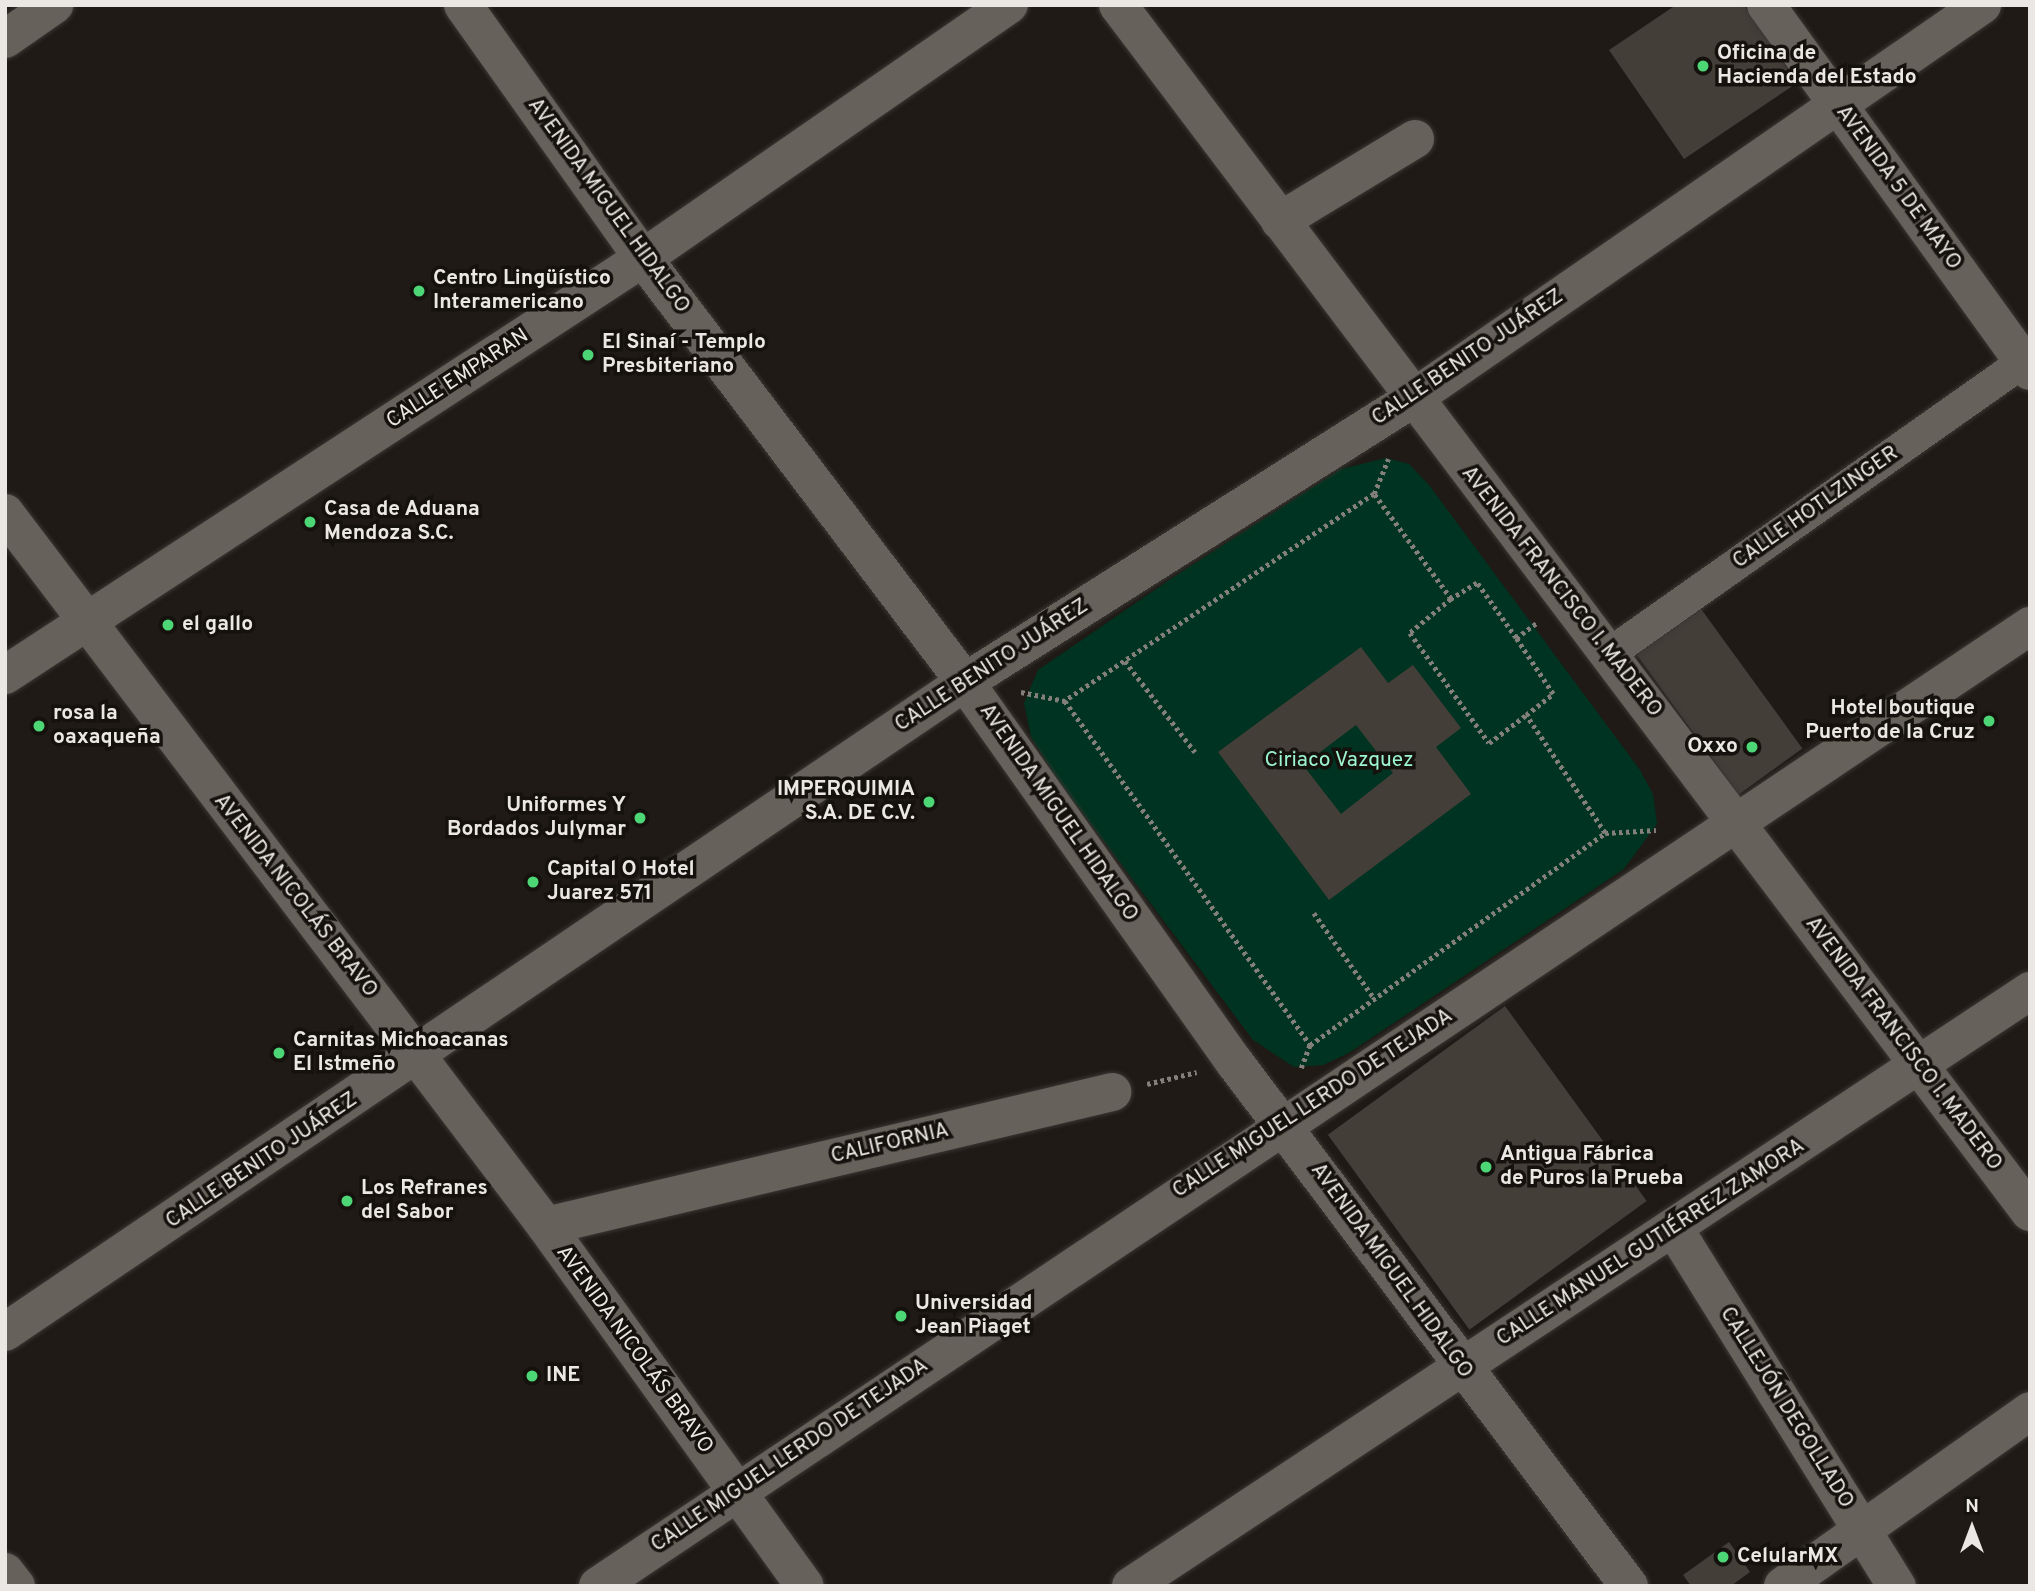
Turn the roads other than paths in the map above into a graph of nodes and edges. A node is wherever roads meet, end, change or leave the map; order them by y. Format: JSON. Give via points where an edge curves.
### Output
{"nodes":[{"id":1,"x":54,"y":5,"type":"edge"},
{"id":2,"x":463,"y":5,"type":"edge"},
{"id":3,"x":1009,"y":5,"type":"edge"},
{"id":4,"x":1118,"y":5,"type":"edge"},
{"id":5,"x":1766,"y":5,"type":"edge"},
{"id":6,"x":1982,"y":5,"type":"edge"},
{"id":7,"x":5,"y":38,"type":"edge"},
{"id":8,"x":1836,"y":102,"type":"junction"},
{"id":9,"x":1415,"y":139,"type":"dead end"},
{"id":10,"x":1280,"y":221,"type":"junction"},
{"id":11,"x":643,"y":258,"type":"junction"},
{"id":12,"x":2027,"y":366,"type":"edge"},
{"id":13,"x":1412,"y":400,"type":"junction"},
{"id":14,"x":5,"y":513,"type":"edge"},
{"id":15,"x":85,"y":623,"type":"junction"},
{"id":16,"x":2030,"y":626,"type":"edge"},
{"id":17,"x":1609,"y":654,"type":"junction"},
{"id":18,"x":5,"y":676,"type":"edge"},
{"id":19,"x":965,"y":682,"type":"junction"},
{"id":20,"x":1740,"y":826,"type":"junction"},
{"id":21,"x":2030,"y":991,"type":"edge"},
{"id":22,"x":419,"y":1057,"type":"junction"},
{"id":23,"x":1919,"y":1064,"type":"junction"},
{"id":24,"x":1112,"y":1092,"type":"road end"},
{"id":25,"x":1282,"y":1123,"type":"junction"},
{"id":26,"x":2030,"y":1212,"type":"edge"},
{"id":27,"x":546,"y":1226,"type":"junction"},
{"id":28,"x":1675,"y":1230,"type":"junction"},
{"id":29,"x":5,"y":1332,"type":"edge"},
{"id":30,"x":1462,"y":1367,"type":"junction"},
{"id":31,"x":2030,"y":1410,"type":"edge"},
{"id":32,"x":736,"y":1492,"type":"junction"},
{"id":33,"x":1862,"y":1530,"type":"junction"},
{"id":34,"x":5,"y":1572,"type":"edge"},
{"id":35,"x":16,"y":1586,"type":"edge"},
{"id":36,"x":598,"y":1586,"type":"edge"},
{"id":37,"x":804,"y":1586,"type":"edge"},
{"id":38,"x":1130,"y":1586,"type":"edge"},
{"id":39,"x":1629,"y":1586,"type":"edge"},
{"id":40,"x":1783,"y":1586,"type":"edge"},
{"id":41,"x":1897,"y":1586,"type":"edge"}],
"edges":[{"from":1,"to":7,"type":"street"},
{"from":2,"to":11,"type":"street","name":"AVENIDA MIGUEL HIDALGO"},
{"from":3,"to":11,"type":"street","name":"CALLE EMPARAN"},
{"from":4,"to":10,"type":"street","name":"AVENIDA FRANCISCO I. MADERO"},
{"from":5,"to":8,"type":"street","name":"AVENIDA 5 DE MAYO"},
{"from":6,"to":8,"type":"street","name":"CALLE BENITO JUÁREZ"},
{"from":8,"to":12,"type":"street","name":"AVENIDA 5 DE MAYO"},
{"from":8,"to":13,"type":"street","name":"CALLE BENITO JUÁREZ"},
{"from":9,"to":10,"type":"street"},
{"from":10,"to":13,"type":"street","name":"AVENIDA FRANCISCO I. MADERO"},
{"from":11,"to":15,"type":"street","name":"CALLE EMPARAN"},
{"from":11,"to":19,"type":"street","name":"AVENIDA MIGUEL HIDALGO"},
{"from":12,"to":17,"type":"street","name":"CALLE HOTLZINGER"},
{"from":13,"to":17,"type":"street","name":"AVENIDA FRANCISCO I. MADERO"},
{"from":13,"to":19,"type":"street","name":"CALLE BENITO JUÁREZ"},
{"from":14,"to":15,"type":"street","name":"AVENIDA NICOLÁS BRAVO"},
{"from":15,"to":18,"type":"street","name":"CALLE EMPARAN"},
{"from":15,"to":22,"type":"street","name":"AVENIDA NICOLÁS BRAVO"},
{"from":16,"to":20,"type":"street","name":"CALLE MIGUEL LERDO DE TEJADA"},
{"from":17,"to":20,"type":"street","name":"AVENIDA FRANCISCO I. MADERO"},
{"from":19,"to":22,"type":"street","name":"CALLE BENITO JUÁREZ"},
{"from":19,"to":25,"type":"street","name":"AVENIDA MIGUEL HIDALGO"},
{"from":20,"to":23,"type":"street","name":"AVENIDA FRANCISCO I. MADERO"},
{"from":20,"to":25,"type":"street","name":"CALLE MIGUEL LERDO DE TEJADA"},
{"from":21,"to":23,"type":"street","name":"CALLE MANUEL GUTIÉRREZ ZAMORA"},
{"from":22,"to":27,"type":"street","name":"AVENIDA NICOLÁS BRAVO"},
{"from":22,"to":29,"type":"street","name":"CALLE BENITO JUÁREZ"},
{"from":23,"to":26,"type":"street","name":"AVENIDA FRANCISCO I. MADERO"},
{"from":23,"to":28,"type":"street","name":"CALLE MANUEL GUTIÉRREZ ZAMORA"},
{"from":24,"to":27,"type":"street","name":"CALIFORNIA"},
{"from":25,"to":30,"type":"street","name":"AVENIDA MIGUEL HIDALGO"},
{"from":25,"to":32,"type":"street","name":"CALLE MIGUEL LERDO DE TEJADA"},
{"from":27,"to":32,"type":"street","name":"AVENIDA NICOLÁS BRAVO"},
{"from":28,"to":30,"type":"street","name":"CALLE MANUEL GUTIÉRREZ ZAMORA"},
{"from":28,"to":33,"type":"street","name":"CALLEJÓN DEGOLLADO"},
{"from":30,"to":38,"type":"street","name":"CALLE MANUEL GUTIÉRREZ ZAMORA"},
{"from":30,"to":39,"type":"street","name":"AVENIDA MIGUEL HIDALGO"},
{"from":31,"to":33,"type":"street"},
{"from":32,"to":36,"type":"street","name":"CALLE MIGUEL LERDO DE TEJADA"},
{"from":32,"to":37,"type":"street","name":"AVENIDA NICOLÁS BRAVO"},
{"from":33,"to":40,"type":"street"},
{"from":33,"to":41,"type":"street","name":"CALLEJÓN DEGOLLADO"},
{"from":34,"to":35,"type":"street"}]}
